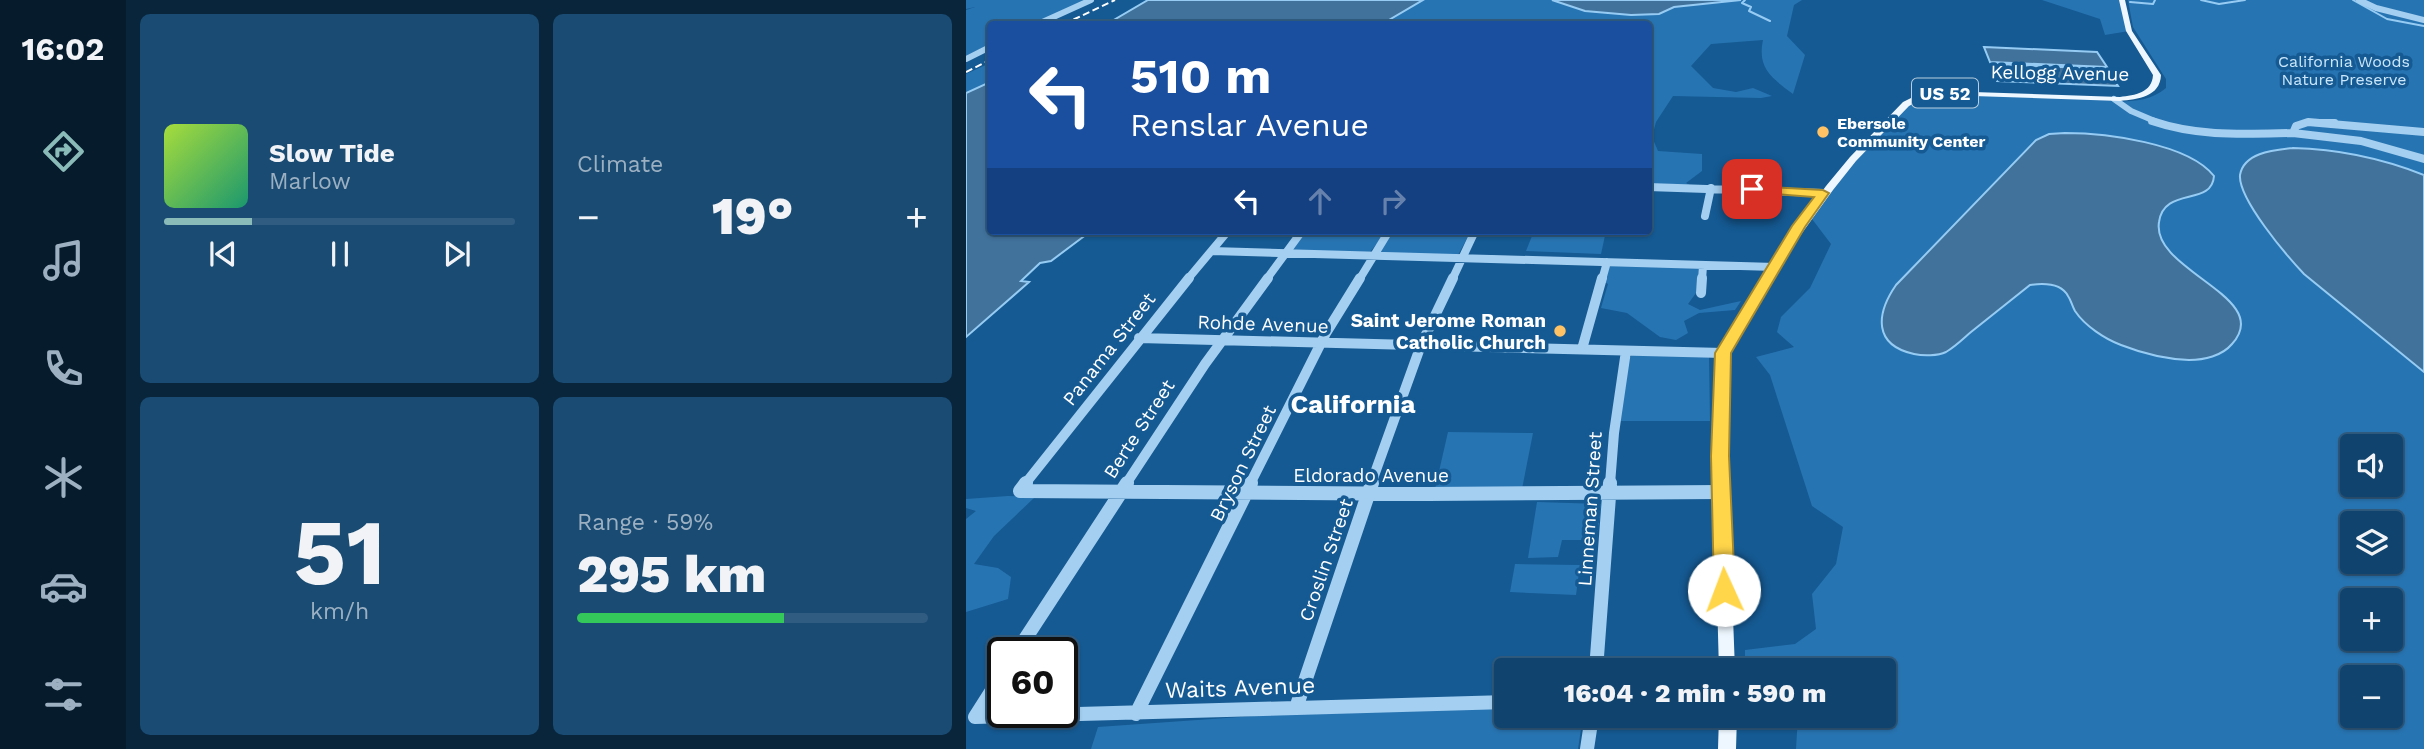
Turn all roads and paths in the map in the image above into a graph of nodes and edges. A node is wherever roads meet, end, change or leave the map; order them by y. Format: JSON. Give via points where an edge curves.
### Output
{"nodes":[{"id":1,"x":1091,"y":0,"type":"edge"},
{"id":2,"x":2122,"y":0,"type":"edge"},
{"id":3,"x":2359,"y":0,"type":"edge"},
{"id":4,"x":2424,"y":20,"type":"edge"},
{"id":5,"x":1045,"y":21,"type":"edge"},
{"id":6,"x":987,"y":48,"type":"edge"},
{"id":7,"x":966,"y":59,"type":"edge"},
{"id":8,"x":2114,"y":99,"type":"junction"},
{"id":9,"x":2293,"y":132,"type":"junction"},
{"id":10,"x":2424,"y":132,"type":"edge"},
{"id":11,"x":2424,"y":159,"type":"edge"},
{"id":12,"x":1652,"y":187,"type":"edge"},
{"id":13,"x":1711,"y":188,"type":"junction"},
{"id":14,"x":1823,"y":193,"type":"junction"},
{"id":15,"x":1705,"y":216,"type":"dead end"},
{"id":16,"x":1225,"y":235,"type":"edge"},
{"id":17,"x":1299,"y":235,"type":"edge"},
{"id":18,"x":1387,"y":235,"type":"edge"},
{"id":19,"x":1473,"y":235,"type":"edge"},
{"id":20,"x":1212,"y":250,"type":"junction"},
{"id":21,"x":1285,"y":252,"type":"junction"},
{"id":22,"x":1375,"y":254,"type":"junction"},
{"id":23,"x":1462,"y":257,"type":"junction"},
{"id":24,"x":1607,"y":262,"type":"junction"},
{"id":25,"x":1703,"y":266,"type":"junction"},
{"id":26,"x":1775,"y":267,"type":"junction"},
{"id":27,"x":1701,"y":293,"type":"dead end"},
{"id":28,"x":1139,"y":338,"type":"junction"},
{"id":29,"x":1221,"y":340,"type":"junction"},
{"id":30,"x":1321,"y":343,"type":"junction"},
{"id":31,"x":1421,"y":345,"type":"junction"},
{"id":32,"x":1582,"y":349,"type":"junction"},
{"id":33,"x":1626,"y":351,"type":"junction"},
{"id":34,"x":1723,"y":353,"type":"junction"},
{"id":35,"x":1020,"y":491,"type":"joint"},
{"id":36,"x":1122,"y":492,"type":"junction"},
{"id":37,"x":1611,"y":492,"type":"junction"},
{"id":38,"x":1722,"y":492,"type":"junction"},
{"id":39,"x":1248,"y":494,"type":"junction"},
{"id":40,"x":1368,"y":494,"type":"junction"},
{"id":41,"x":1027,"y":637,"type":"edge"},
{"id":42,"x":1597,"y":658,"type":"edge"},
{"id":43,"x":1727,"y":658,"type":"edge"},
{"id":44,"x":987,"y":698,"type":"edge"},
{"id":45,"x":1494,"y":702,"type":"edge"},
{"id":46,"x":1296,"y":708,"type":"junction"},
{"id":47,"x":1136,"y":714,"type":"junction"},
{"id":48,"x":1078,"y":715,"type":"edge"},
{"id":49,"x":987,"y":716,"type":"edge"},
{"id":50,"x":1590,"y":728,"type":"edge"},
{"id":51,"x":1728,"y":728,"type":"edge"},
{"id":52,"x":1587,"y":749,"type":"edge"},
{"id":53,"x":1727,"y":749,"type":"edge"}],
"edges":[{"from":1,"to":5,"type":"street"},
{"from":2,"to":8,"type":"main road","name":"Kellogg Avenue","number":"US 52","via":[[2129,31],[2158,83],[2143,94]]},
{"from":3,"to":4,"type":"street"},
{"from":6,"to":7,"type":"street"},
{"from":8,"to":9,"type":"street","via":[[2141,117],[2193,133],[2225,137]]},
{"from":8,"to":14,"type":"main road","name":"Kellogg Avenue","number":"US 52","via":[[1962,92],[1920,97],[1899,110]]},
{"from":9,"to":10,"type":"street","via":[[2296,126],[2315,122]]},
{"from":9,"to":11,"type":"street","via":[[2348,138]]},
{"from":12,"to":13,"type":"street"},
{"from":13,"to":14,"type":"street"},
{"from":13,"to":15,"type":"street"},
{"from":14,"to":26,"type":"main road","name":"Kellogg Avenue","number":"US 52"},
{"from":16,"to":20,"type":"street","name":"Panama Street"},
{"from":17,"to":21,"type":"street","name":"Berte Street"},
{"from":18,"to":22,"type":"street","name":"Bryson Street"},
{"from":19,"to":23,"type":"street","name":"Croslin Street"},
{"from":20,"to":21,"type":"street"},
{"from":20,"to":28,"type":"street","name":"Panama Street"},
{"from":21,"to":22,"type":"street"},
{"from":21,"to":29,"type":"street","name":"Berte Street"},
{"from":22,"to":23,"type":"street"},
{"from":22,"to":30,"type":"street","name":"Bryson Street"},
{"from":23,"to":24,"type":"street"},
{"from":23,"to":31,"type":"street","name":"Croslin Street"},
{"from":24,"to":25,"type":"street"},
{"from":24,"to":32,"type":"street"},
{"from":25,"to":26,"type":"street"},
{"from":25,"to":27,"type":"street"},
{"from":26,"to":34,"type":"main road","name":"Kellogg Avenue","number":"US 52"},
{"from":28,"to":29,"type":"street","name":"Rohde Avenue"},
{"from":28,"to":35,"type":"street","name":"Panama Street"},
{"from":29,"to":30,"type":"street","name":"Rohde Avenue"},
{"from":29,"to":36,"type":"street","name":"Berte Street"},
{"from":30,"to":31,"type":"street","name":"Rohde Avenue"},
{"from":30,"to":39,"type":"street","name":"Bryson Street"},
{"from":31,"to":32,"type":"street","name":"Rohde Avenue"},
{"from":31,"to":40,"type":"street","name":"Croslin Street"},
{"from":32,"to":33,"type":"street","name":"Rohde Avenue"},
{"from":33,"to":34,"type":"street","name":"Rohde Avenue"},
{"from":33,"to":37,"type":"street","name":"Linneman Street"},
{"from":34,"to":38,"type":"main road","name":"Kellogg Avenue","number":"US 52"},
{"from":35,"to":36,"type":"street","name":"Eldorado Avenue"},
{"from":36,"to":39,"type":"street","name":"Eldorado Avenue"},
{"from":36,"to":41,"type":"street","name":"Berte Street"},
{"from":37,"to":38,"type":"street","name":"Eldorado Avenue"},
{"from":37,"to":40,"type":"street","name":"Eldorado Avenue"},
{"from":37,"to":42,"type":"street","name":"Linneman Street"},
{"from":38,"to":43,"type":"main road","name":"Kellogg Avenue","number":"US 52"},
{"from":39,"to":40,"type":"street","name":"Eldorado Avenue"},
{"from":39,"to":47,"type":"street","name":"Bryson Street"},
{"from":40,"to":46,"type":"street","name":"Croslin Street"},
{"from":44,"to":49,"type":"street","name":"Waits Avenue","via":[[975,716]]},
{"from":45,"to":46,"type":"street","name":"Waits Avenue"},
{"from":46,"to":47,"type":"street","name":"Waits Avenue"},
{"from":47,"to":48,"type":"street","name":"Waits Avenue"},
{"from":50,"to":52,"type":"street"},
{"from":51,"to":53,"type":"main road"}]}
